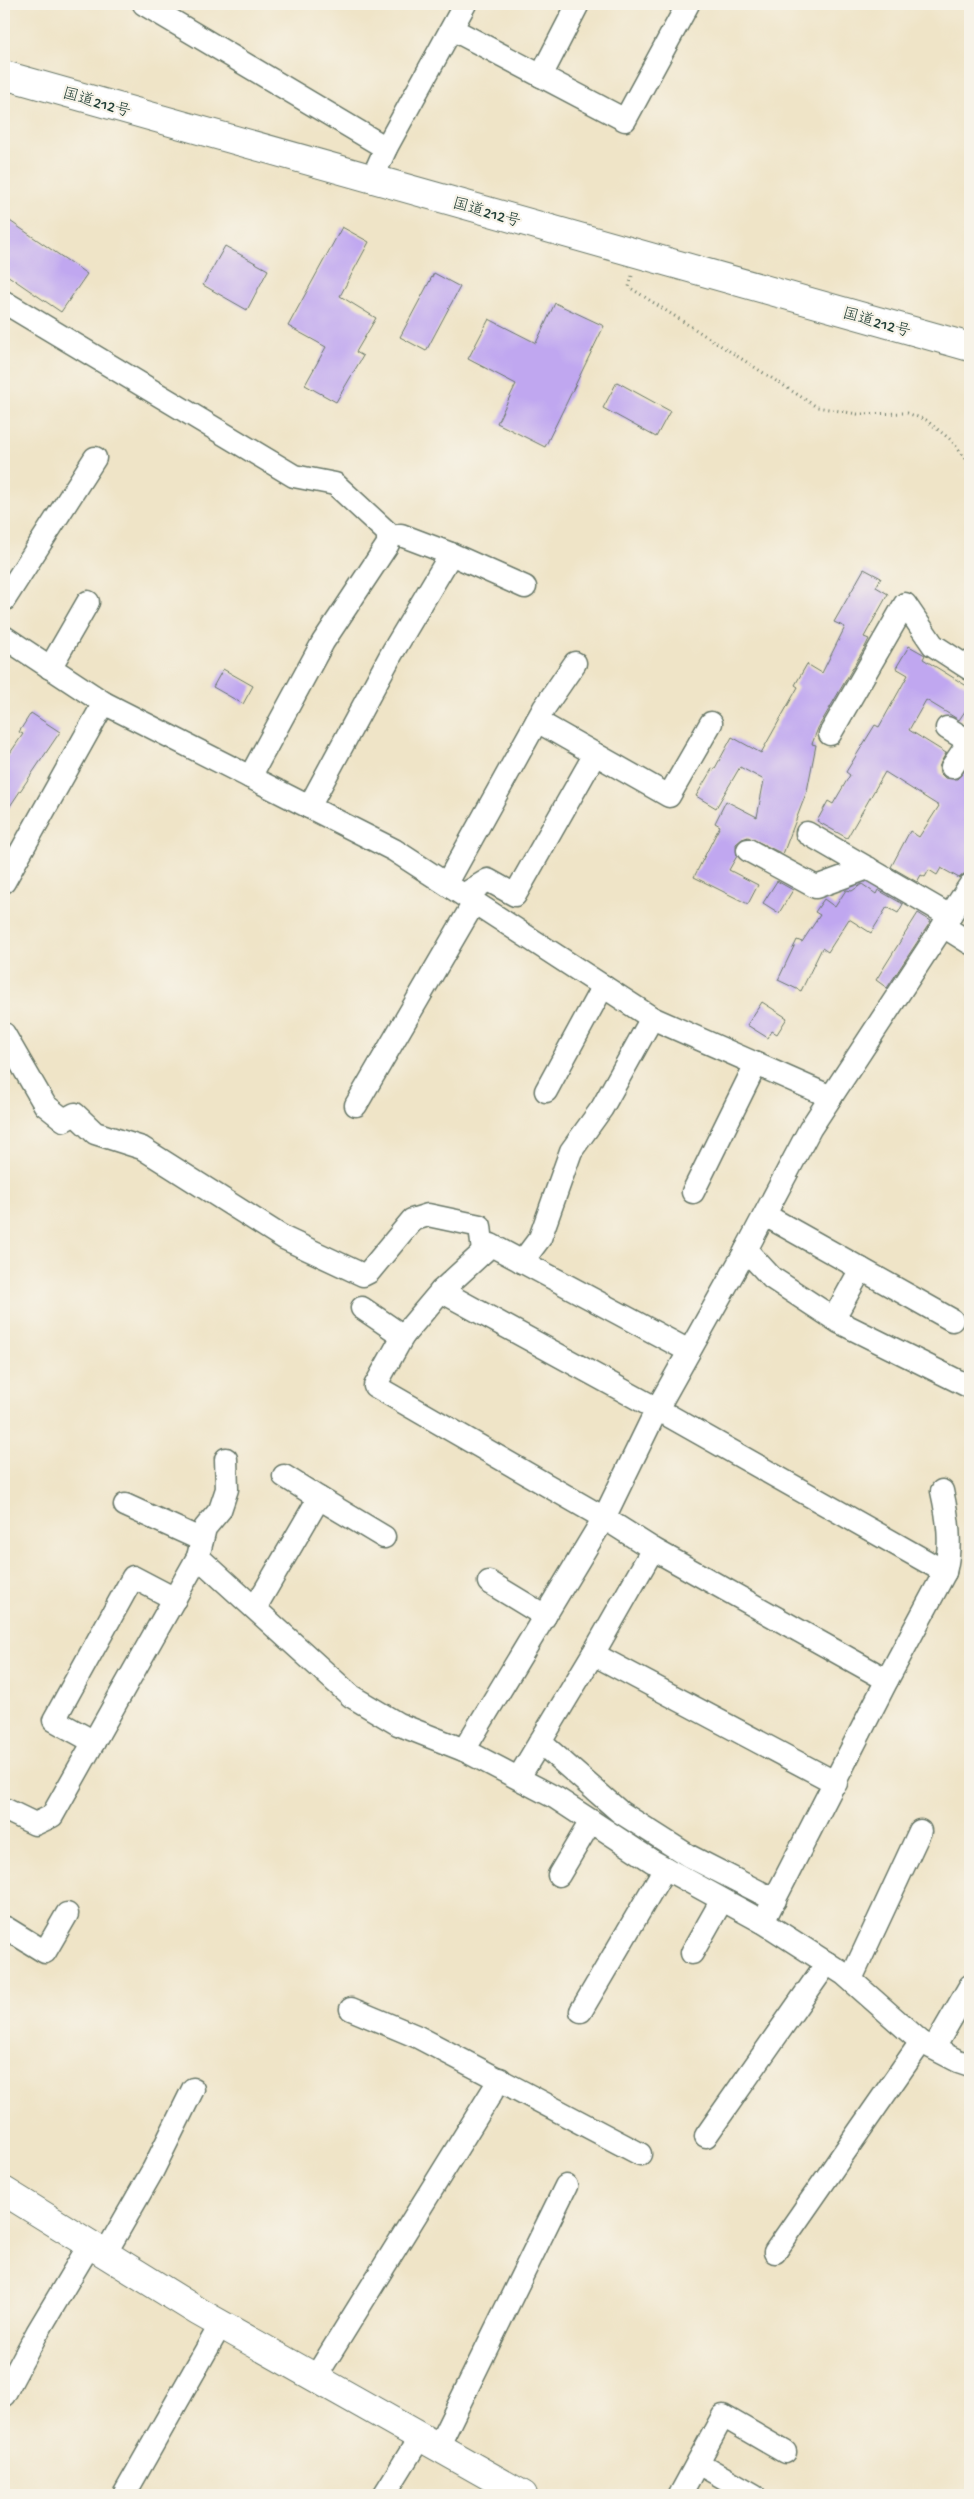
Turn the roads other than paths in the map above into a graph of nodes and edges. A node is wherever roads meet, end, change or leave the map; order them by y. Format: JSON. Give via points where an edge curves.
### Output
{"nodes":[{"id":1,"x":144,"y":4,"type":"edge"},
{"id":2,"x":465,"y":4,"type":"edge"},
{"id":3,"x":578,"y":4,"type":"edge"},
{"id":4,"x":688,"y":4,"type":"edge"},
{"id":5,"x":452,"y":30,"type":"junction"},
{"id":6,"x":4,"y":75,"type":"edge"},
{"id":7,"x":541,"y":76,"type":"junction"},
{"id":8,"x":386,"y":148,"type":"junction"},
{"id":9,"x":372,"y":179,"type":"junction"},
{"id":10,"x":4,"y":302,"type":"edge"},
{"id":11,"x":970,"y":347,"type":"edge"},
{"id":12,"x":95,"y":458,"type":"dead end"},
{"id":13,"x":401,"y":535,"type":"dead end"},
{"id":14,"x":452,"y":554,"type":"junction"},
{"id":15,"x":525,"y":587,"type":"dead end"},
{"id":16,"x":4,"y":600,"type":"edge"},
{"id":17,"x":88,"y":602,"type":"dead end"},
{"id":18,"x":4,"y":637,"type":"edge"},
{"id":19,"x":575,"y":663,"type":"dead end"},
{"id":20,"x":50,"y":668,"type":"junction"},
{"id":21,"x":970,"y":669,"type":"edge"},
{"id":22,"x":104,"y":703,"type":"junction"},
{"id":23,"x":537,"y":722,"type":"junction"},
{"id":24,"x":711,"y":722,"type":"dead end"},
{"id":25,"x":947,"y":728,"type":"dead end"},
{"id":26,"x":830,"y":734,"type":"dead end"},
{"id":27,"x":970,"y":742,"type":"edge"},
{"id":28,"x":595,"y":754,"type":"junction"},
{"id":29,"x":952,"y":767,"type":"dead end"},
{"id":30,"x":250,"y":777,"type":"junction"},
{"id":31,"x":309,"y":807,"type":"junction"},
{"id":32,"x":807,"y":833,"type":"dead end"},
{"id":33,"x":748,"y":850,"type":"dead end"},
{"id":34,"x":868,"y":868,"type":"junction"},
{"id":35,"x":4,"y":882,"type":"edge"},
{"id":36,"x":970,"y":885,"type":"edge"},
{"id":37,"x":462,"y":893,"type":"junction"},
{"id":38,"x":947,"y":921,"type":"junction"},
{"id":39,"x":970,"y":943,"type":"edge"},
{"id":40,"x":603,"y":986,"type":"junction"},
{"id":41,"x":652,"y":1018,"type":"junction"},
{"id":42,"x":4,"y":1034,"type":"edge"},
{"id":43,"x":756,"y":1064,"type":"junction"},
{"id":44,"x":546,"y":1091,"type":"dead end"},
{"id":45,"x":831,"y":1098,"type":"junction"},
{"id":46,"x":356,"y":1105,"type":"dead end"},
{"id":47,"x":693,"y":1192,"type":"dead end"},
{"id":48,"x":765,"y":1215,"type":"junction"},
{"id":49,"x":746,"y":1250,"type":"junction"},
{"id":50,"x":484,"y":1252,"type":"junction"},
{"id":51,"x":522,"y":1262,"type":"junction"},
{"id":52,"x":860,"y":1269,"type":"junction"},
{"id":53,"x":441,"y":1291,"type":"junction"},
{"id":54,"x":362,"y":1308,"type":"dead end"},
{"id":55,"x":834,"y":1318,"type":"junction"},
{"id":56,"x":952,"y":1320,"type":"dead end"},
{"id":57,"x":403,"y":1336,"type":"junction"},
{"id":58,"x":689,"y":1351,"type":"junction"},
{"id":59,"x":970,"y":1387,"type":"edge"},
{"id":60,"x":657,"y":1409,"type":"junction"},
{"id":61,"x":226,"y":1459,"type":"dead end"},
{"id":62,"x":284,"y":1476,"type":"dead end"},
{"id":63,"x":942,"y":1491,"type":"dead end"},
{"id":64,"x":319,"y":1498,"type":"junction"},
{"id":65,"x":125,"y":1505,"type":"dead end"},
{"id":66,"x":604,"y":1518,"type":"junction"},
{"id":67,"x":384,"y":1537,"type":"dead end"},
{"id":68,"x":200,"y":1548,"type":"junction"},
{"id":69,"x":653,"y":1549,"type":"junction"},
{"id":70,"x":946,"y":1572,"type":"junction"},
{"id":71,"x":488,"y":1582,"type":"dead end"},
{"id":72,"x":175,"y":1599,"type":"junction"},
{"id":73,"x":255,"y":1608,"type":"junction"},
{"id":74,"x":545,"y":1616,"type":"junction"},
{"id":75,"x":593,"y":1654,"type":"junction"},
{"id":76,"x":887,"y":1680,"type":"junction"},
{"id":77,"x":94,"y":1742,"type":"junction"},
{"id":78,"x":540,"y":1742,"type":"junction"},
{"id":79,"x":464,"y":1750,"type":"junction"},
{"id":80,"x":519,"y":1777,"type":"junction"},
{"id":81,"x":836,"y":1783,"type":"junction"},
{"id":82,"x":4,"y":1809,"type":"edge"},
{"id":83,"x":590,"y":1820,"type":"junction"},
{"id":84,"x":920,"y":1831,"type":"dead end"},
{"id":85,"x":665,"y":1868,"type":"junction"},
{"id":86,"x":558,"y":1875,"type":"dead end"},
{"id":87,"x":722,"y":1900,"type":"junction"},
{"id":88,"x":775,"y":1900,"type":"junction"},
{"id":89,"x":67,"y":1914,"type":"dead end"},
{"id":90,"x":764,"y":1922,"type":"junction"},
{"id":91,"x":4,"y":1932,"type":"edge"},
{"id":92,"x":692,"y":1953,"type":"dead end"},
{"id":93,"x":827,"y":1963,"type":"junction"},
{"id":94,"x":850,"y":1979,"type":"junction"},
{"id":95,"x":970,"y":1986,"type":"edge"},
{"id":96,"x":351,"y":2009,"type":"dead end"},
{"id":97,"x":581,"y":2011,"type":"dead end"},
{"id":98,"x":928,"y":2045,"type":"junction"},
{"id":99,"x":970,"y":2065,"type":"edge"},
{"id":100,"x":500,"y":2079,"type":"junction"},
{"id":101,"x":193,"y":2089,"type":"dead end"},
{"id":102,"x":706,"y":2136,"type":"dead end"},
{"id":103,"x":640,"y":2154,"type":"dead end"},
{"id":104,"x":566,"y":2186,"type":"dead end"},
{"id":105,"x":4,"y":2191,"type":"edge"},
{"id":106,"x":98,"y":2249,"type":"junction"},
{"id":107,"x":775,"y":2252,"type":"dead end"},
{"id":108,"x":221,"y":2324,"type":"junction"},
{"id":109,"x":315,"y":2378,"type":"junction"},
{"id":110,"x":4,"y":2395,"type":"edge"},
{"id":111,"x":429,"y":2442,"type":"junction"},
{"id":112,"x":785,"y":2452,"type":"dead end"},
{"id":113,"x":698,"y":2463,"type":"junction"},
{"id":114,"x":514,"y":2493,"type":"edge"},
{"id":115,"x":124,"y":2495,"type":"edge"},
{"id":116,"x":384,"y":2495,"type":"edge"},
{"id":117,"x":680,"y":2495,"type":"edge"},
{"id":118,"x":754,"y":2495,"type":"edge"}],
"edges":[{"from":1,"to":8,"type":"street"},
{"from":2,"to":5,"type":"street"},
{"from":3,"to":7,"type":"street"},
{"from":4,"to":7,"type":"street","via":[[625,120]]},
{"from":5,"to":7,"type":"street"},
{"from":5,"to":8,"type":"street"},
{"from":6,"to":9,"type":"main road","name":"国道212号"},
{"from":8,"to":9,"type":"street"},
{"from":9,"to":11,"type":"main road","name":"国道212号"},
{"from":10,"to":30,"type":"street","via":[[294,476],[335,484],[388,533],[388,544],[323,642]]},
{"from":12,"to":16,"type":"street"},
{"from":13,"to":14,"type":"street"},
{"from":14,"to":15,"type":"street"},
{"from":14,"to":31,"type":"street","via":[[392,653]]},
{"from":17,"to":20,"type":"street"},
{"from":18,"to":20,"type":"street"},
{"from":19,"to":23,"type":"street"},
{"from":20,"to":22,"type":"street"},
{"from":21,"to":26,"type":"street","via":[[933,645],[905,604]]},
{"from":22,"to":30,"type":"street"},
{"from":22,"to":35,"type":"street"},
{"from":23,"to":28,"type":"street"},
{"from":23,"to":37,"type":"street"},
{"from":24,"to":28,"type":"street","via":[[668,796]]},
{"from":25,"to":27,"type":"street"},
{"from":27,"to":29,"type":"street"},
{"from":28,"to":37,"type":"street","via":[[515,895],[488,880]]},
{"from":30,"to":31,"type":"street"},
{"from":31,"to":37,"type":"street","via":[[394,850]]},
{"from":32,"to":34,"type":"street"},
{"from":33,"to":34,"type":"street","via":[[816,886]]},
{"from":34,"to":38,"type":"street"},
{"from":36,"to":38,"type":"street"},
{"from":37,"to":40,"type":"street"},
{"from":37,"to":46,"type":"street"},
{"from":38,"to":39,"type":"street"},
{"from":38,"to":45,"type":"street"},
{"from":40,"to":41,"type":"street"},
{"from":40,"to":44,"type":"street"},
{"from":41,"to":43,"type":"street"},
{"from":41,"to":51,"type":"street","via":[[602,1108],[570,1151],[540,1238]]},
{"from":42,"to":50,"type":"street","via":[[45,1105],[64,1120],[75,1114],[95,1134],[142,1148],[284,1238],[363,1275],[412,1220],[428,1215],[480,1226]]},
{"from":43,"to":45,"type":"street"},
{"from":43,"to":47,"type":"street"},
{"from":45,"to":48,"type":"street","via":[[810,1129]]},
{"from":48,"to":49,"type":"street"},
{"from":48,"to":52,"type":"street"},
{"from":49,"to":55,"type":"street","via":[[772,1278]]},
{"from":49,"to":58,"type":"street"},
{"from":50,"to":51,"type":"street","via":[[491,1245]]},
{"from":50,"to":53,"type":"street"},
{"from":51,"to":58,"type":"street"},
{"from":52,"to":55,"type":"street"},
{"from":52,"to":56,"type":"street"},
{"from":53,"to":57,"type":"street"},
{"from":53,"to":60,"type":"street"},
{"from":54,"to":57,"type":"street"},
{"from":55,"to":59,"type":"street"},
{"from":57,"to":66,"type":"street","via":[[375,1386]]},
{"from":58,"to":60,"type":"street"},
{"from":60,"to":66,"type":"street"},
{"from":60,"to":70,"type":"street"},
{"from":61,"to":68,"type":"street","via":[[227,1489],[220,1510],[205,1528]]},
{"from":62,"to":64,"type":"street"},
{"from":63,"to":70,"type":"street","via":[[948,1516]]},
{"from":64,"to":67,"type":"street"},
{"from":64,"to":73,"type":"street"},
{"from":65,"to":68,"type":"street"},
{"from":66,"to":69,"type":"street"},
{"from":66,"to":74,"type":"street"},
{"from":68,"to":72,"type":"street"},
{"from":68,"to":73,"type":"street"},
{"from":69,"to":75,"type":"street"},
{"from":69,"to":76,"type":"street"},
{"from":70,"to":76,"type":"street"},
{"from":71,"to":74,"type":"street"},
{"from":72,"to":77,"type":"street"},
{"from":72,"to":77,"type":"street","via":[[133,1577],[54,1720]]},
{"from":73,"to":79,"type":"street","via":[[351,1696],[398,1724]]},
{"from":74,"to":79,"type":"street"},
{"from":75,"to":78,"type":"street"},
{"from":75,"to":81,"type":"street"},
{"from":76,"to":81,"type":"street"},
{"from":77,"to":82,"type":"street","via":[[52,1816],[35,1824]]},
{"from":78,"to":80,"type":"street"},
{"from":78,"to":88,"type":"street","via":[[620,1812],[689,1856]]},
{"from":79,"to":80,"type":"street"},
{"from":80,"to":83,"type":"street"},
{"from":81,"to":88,"type":"street"},
{"from":83,"to":85,"type":"street"},
{"from":83,"to":86,"type":"street"},
{"from":84,"to":94,"type":"street"},
{"from":85,"to":87,"type":"street"},
{"from":85,"to":97,"type":"street"},
{"from":87,"to":90,"type":"street"},
{"from":87,"to":92,"type":"street"},
{"from":88,"to":90,"type":"street"},
{"from":89,"to":91,"type":"street","via":[[45,1952],[6,1928]]},
{"from":90,"to":93,"type":"street"},
{"from":93,"to":94,"type":"street"},
{"from":93,"to":102,"type":"street"},
{"from":94,"to":98,"type":"street"},
{"from":95,"to":98,"type":"street"},
{"from":96,"to":100,"type":"street","via":[[418,2037]]},
{"from":98,"to":99,"type":"street"},
{"from":98,"to":107,"type":"street"},
{"from":100,"to":103,"type":"street"},
{"from":100,"to":109,"type":"street"},
{"from":101,"to":106,"type":"street","via":[[153,2170]]},
{"from":104,"to":111,"type":"street"},
{"from":105,"to":106,"type":"main road"},
{"from":106,"to":108,"type":"main road"},
{"from":106,"to":110,"type":"street","via":[[37,2333]]},
{"from":108,"to":109,"type":"main road"},
{"from":108,"to":115,"type":"street"},
{"from":109,"to":111,"type":"main road"},
{"from":111,"to":114,"type":"main road"},
{"from":111,"to":116,"type":"street"},
{"from":112,"to":113,"type":"street","via":[[723,2416]]},
{"from":113,"to":117,"type":"street"},
{"from":113,"to":118,"type":"street"}]}
